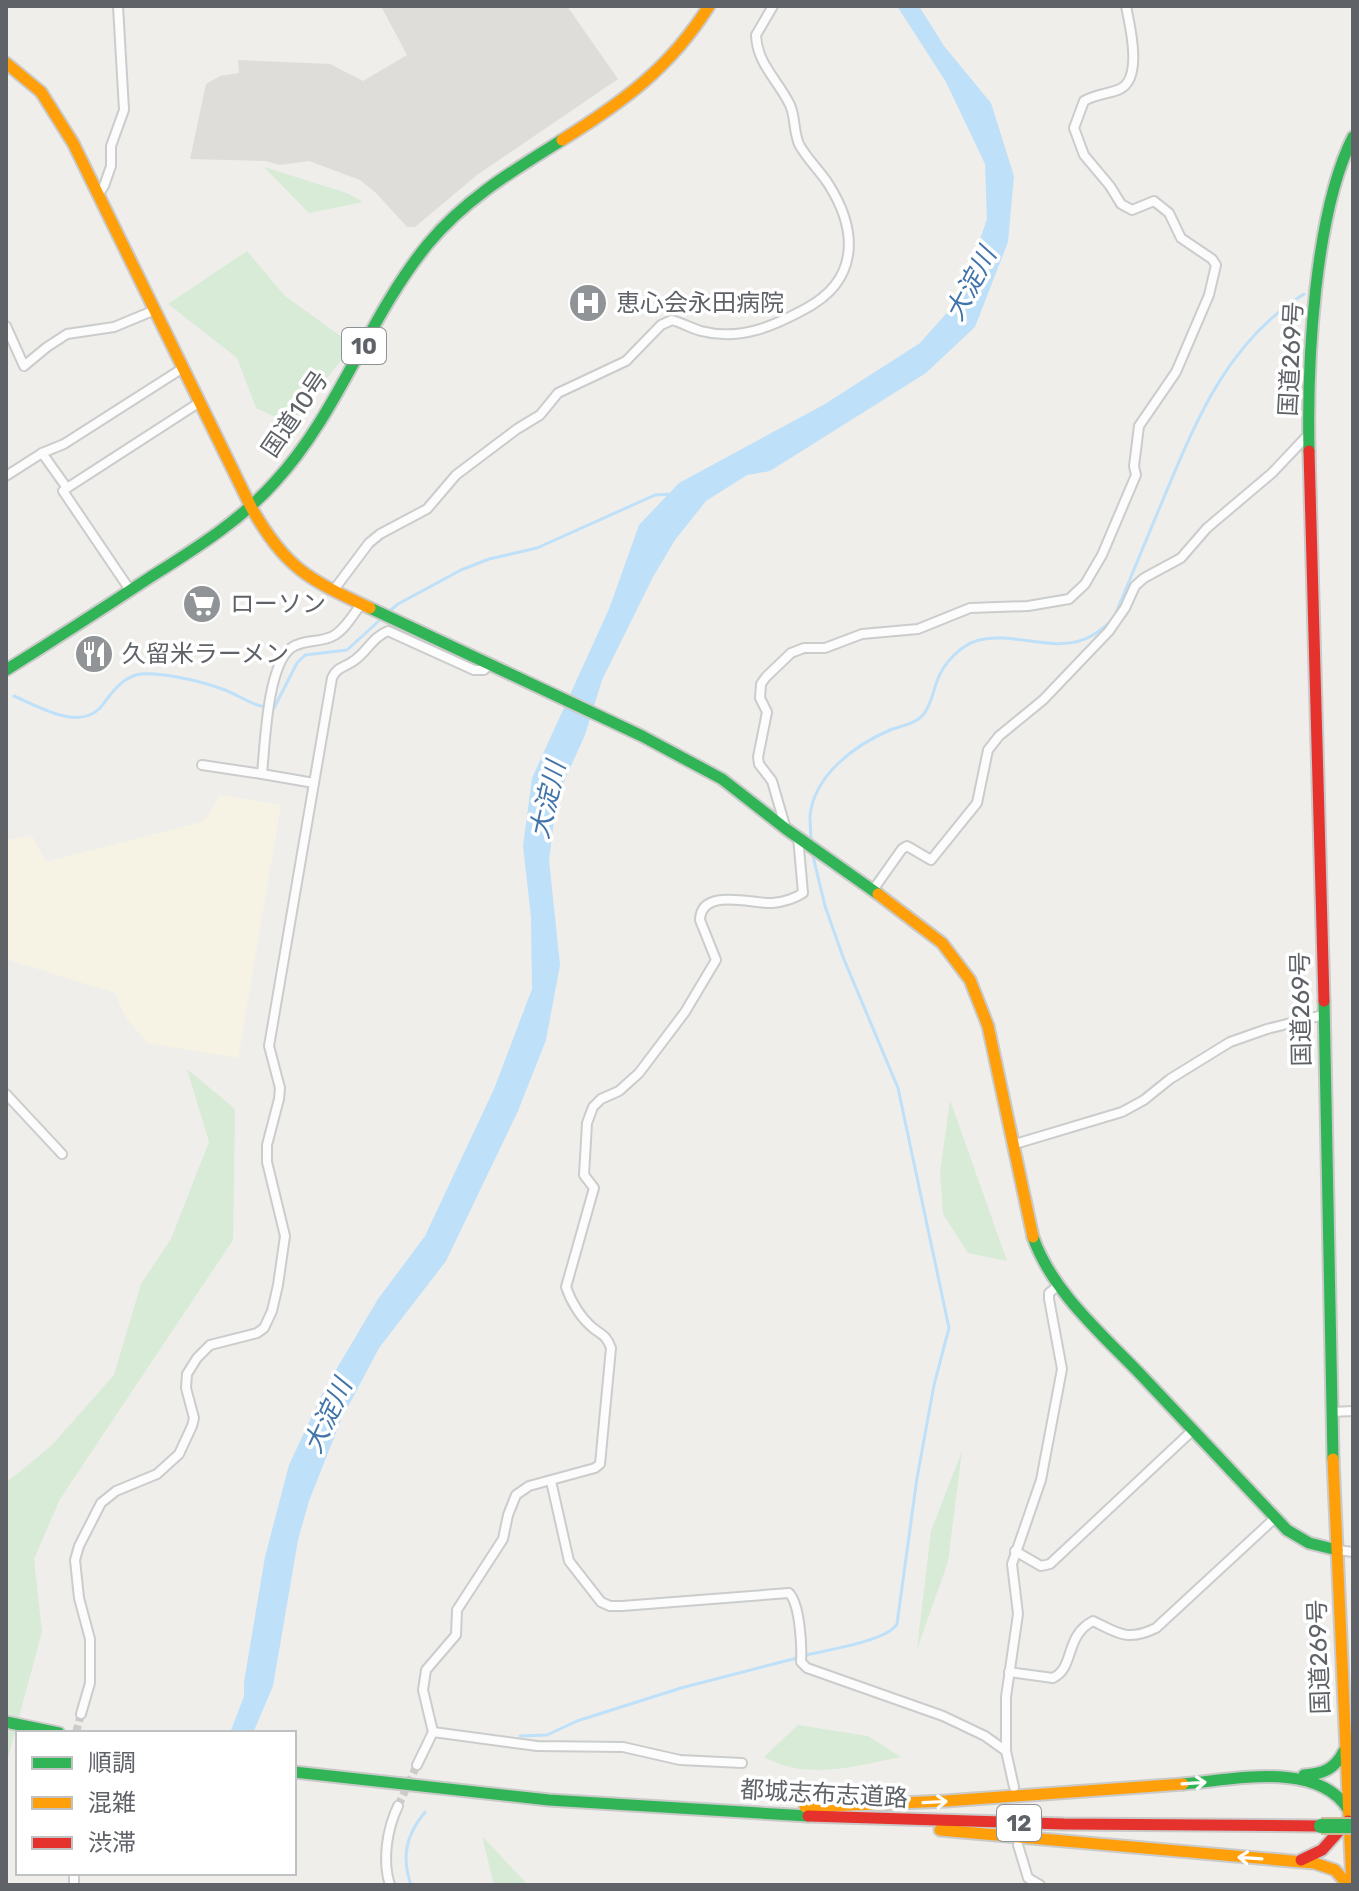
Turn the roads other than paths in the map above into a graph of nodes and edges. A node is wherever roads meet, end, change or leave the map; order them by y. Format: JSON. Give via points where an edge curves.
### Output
{"nodes":[{"id":1,"x":118,"y":6,"type":"edge"},
{"id":2,"x":709,"y":6,"type":"edge"},
{"id":3,"x":773,"y":6,"type":"edge"},
{"id":4,"x":1126,"y":6,"type":"edge"},
{"id":5,"x":6,"y":63,"type":"edge"},
{"id":6,"x":1353,"y":137,"type":"edge"},
{"id":7,"x":98,"y":195,"type":"junction"},
{"id":8,"x":155,"y":310,"type":"junction"},
{"id":9,"x":6,"y":326,"type":"edge"},
{"id":10,"x":183,"y":368,"type":"junction"},
{"id":11,"x":200,"y":402,"type":"junction"},
{"id":12,"x":1309,"y":434,"type":"junction"},
{"id":13,"x":42,"y":453,"type":"junction"},
{"id":14,"x":6,"y":476,"type":"edge"},
{"id":15,"x":67,"y":488,"type":"junction"},
{"id":16,"x":251,"y":507,"type":"junction"},
{"id":17,"x":130,"y":590,"type":"junction"},
{"id":18,"x":333,"y":591,"type":"junction"},
{"id":19,"x":363,"y":603,"type":"junction"},
{"id":20,"x":490,"y":664,"type":"junction"},
{"id":21,"x":6,"y":670,"type":"edge"},
{"id":22,"x":202,"y":765,"type":"dead end"},
{"id":23,"x":262,"y":774,"type":"junction"},
{"id":24,"x":314,"y":783,"type":"junction"},
{"id":25,"x":802,"y":839,"type":"junction"},
{"id":26,"x":873,"y":890,"type":"junction"},
{"id":27,"x":1323,"y":1015,"type":"junction"},
{"id":28,"x":6,"y":1094,"type":"edge"},
{"id":29,"x":1012,"y":1145,"type":"junction"},
{"id":30,"x":62,"y":1154,"type":"dead end"},
{"id":31,"x":1059,"y":1285,"type":"junction"},
{"id":32,"x":1353,"y":1411,"type":"edge"},
{"id":33,"x":1332,"y":1412,"type":"junction"},
{"id":34,"x":1193,"y":1430,"type":"junction"},
{"id":35,"x":551,"y":1481,"type":"junction"},
{"id":36,"x":1275,"y":1518,"type":"junction"},
{"id":37,"x":1337,"y":1550,"type":"junction"},
{"id":38,"x":1015,"y":1551,"type":"junction"},
{"id":39,"x":1353,"y":1552,"type":"edge"},
{"id":40,"x":1009,"y":1672,"type":"junction"},
{"id":41,"x":81,"y":1714,"type":"tunnel mouth"},
{"id":42,"x":6,"y":1722,"type":"edge"},
{"id":43,"x":1348,"y":1726,"type":"edge"},
{"id":44,"x":49,"y":1731,"type":"edge"},
{"id":45,"x":433,"y":1732,"type":"junction"},
{"id":46,"x":1006,"y":1751,"type":"junction"},
{"id":47,"x":1349,"y":1754,"type":"edge"},
{"id":48,"x":742,"y":1763,"type":"dead end"},
{"id":49,"x":417,"y":1765,"type":"tunnel mouth"},
{"id":50,"x":296,"y":1772,"type":"edge"},
{"id":51,"x":1280,"y":1777,"type":"junction"},
{"id":52,"x":1014,"y":1787,"type":"tunnel mouth"},
{"id":53,"x":398,"y":1806,"type":"tunnel mouth"},
{"id":54,"x":717,"y":1810,"type":"junction"},
{"id":55,"x":1351,"y":1814,"type":"edge"},
{"id":56,"x":1018,"y":1845,"type":"dead end"},
{"id":57,"x":1351,"y":1847,"type":"edge"},
{"id":58,"x":1293,"y":1861,"type":"junction"},
{"id":59,"x":1351,"y":1883,"type":"edge"},
{"id":60,"x":390,"y":1885,"type":"edge"},
{"id":61,"x":1040,"y":1885,"type":"edge"}],
"edges":[{"from":1,"to":7,"type":"street","via":[[124,110]]},
{"from":2,"to":16,"type":"main road","name":"国道10号","number":"10","via":[[690,37],[646,82],[491,187],[429,242],[399,281],[321,420]]},
{"from":3,"to":18,"type":"street","via":[[756,35],[761,59],[791,106],[799,144],[829,185],[849,233],[849,256],[835,288],[822,300],[760,330],[725,335],[672,320],[661,325],[626,361],[558,393],[540,415],[456,475],[427,509],[380,534]]},
{"from":4,"to":25,"type":"street","via":[[1132,75],[1118,90],[1084,101],[1074,128],[1084,155],[1121,204],[1132,210],[1154,201],[1169,213],[1181,238],[1212,259],[1216,265],[1209,295],[1176,372],[1139,426],[1136,475],[1116,523],[1085,584],[1069,599],[970,608],[918,629],[862,634],[825,648],[804,648],[791,653],[761,684],[767,712],[759,764]]},
{"from":5,"to":7,"type":"main road","via":[[41,92]]},
{"from":6,"to":12,"type":"main road","name":"国道269号","via":[[1338,172],[1314,311]]},
{"from":7,"to":8,"type":"main road"},
{"from":8,"to":9,"type":"street","via":[[114,327],[67,334],[24,366]]},
{"from":8,"to":10,"type":"main road"},
{"from":10,"to":11,"type":"main road"},
{"from":10,"to":13,"type":"street"},
{"from":11,"to":15,"type":"street"},
{"from":11,"to":16,"type":"main road"},
{"from":12,"to":26,"type":"street","via":[[1190,550],[1135,586],[1109,631],[1043,700],[999,736],[988,750],[977,803],[931,860],[907,846]]},
{"from":12,"to":27,"type":"main road","name":"国道269号"},
{"from":13,"to":14,"type":"street"},
{"from":13,"to":15,"type":"street"},
{"from":15,"to":17,"type":"street","via":[[63,491]]},
{"from":16,"to":17,"type":"main road","name":"国道10号","number":"10"},
{"from":16,"to":18,"type":"main road","via":[[288,563]]},
{"from":17,"to":21,"type":"main road","name":"国道10号","number":"10"},
{"from":18,"to":19,"type":"main road"},
{"from":19,"to":20,"type":"main road"},
{"from":19,"to":23,"type":"street","via":[[337,634],[300,643],[284,655],[270,696]]},
{"from":20,"to":24,"type":"street","via":[[474,670],[394,633],[380,634],[355,661],[335,670]]},
{"from":20,"to":25,"type":"main road","via":[[722,779]]},
{"from":22,"to":23,"type":"street"},
{"from":23,"to":24,"type":"street"},
{"from":24,"to":41,"type":"street","via":[[269,1046],[280,1088],[266,1154],[285,1236],[278,1285],[264,1328],[210,1345],[187,1374],[194,1418],[179,1454],[157,1474],[101,1503],[79,1546],[75,1560],[90,1654],[90,1683]]},
{"from":25,"to":26,"type":"main road"},
{"from":25,"to":35,"type":"street","via":[[803,893],[776,903],[724,900],[704,907],[700,920],[716,960],[639,1073],[593,1107],[583,1152],[584,1175],[594,1188],[566,1287],[580,1313],[608,1338],[611,1348],[602,1450],[595,1468]]},
{"from":26,"to":29,"type":"main road","via":[[942,943],[970,980],[988,1026]]},
{"from":27,"to":29,"type":"street","via":[[1230,1042],[1122,1112]]},
{"from":27,"to":33,"type":"main road","name":"国道269号"},
{"from":28,"to":30,"type":"street"},
{"from":29,"to":31,"type":"main road","via":[[1034,1239]]},
{"from":31,"to":34,"type":"main road"},
{"from":31,"to":38,"type":"street","via":[[1049,1299],[1062,1369],[1041,1480]]},
{"from":32,"to":33,"type":"street"},
{"from":33,"to":37,"type":"main road","name":"国道269号"},
{"from":34,"to":36,"type":"main road"},
{"from":34,"to":38,"type":"street","via":[[1050,1564],[1041,1566]]},
{"from":35,"to":45,"type":"street","via":[[516,1495],[503,1539],[457,1610],[456,1635],[426,1670],[423,1690]]},
{"from":35,"to":46,"type":"street","via":[[569,1561],[601,1602],[622,1606],[789,1593],[795,1599],[801,1662],[807,1668],[943,1716]]},
{"from":36,"to":37,"type":"main road","via":[[1299,1539]]},
{"from":36,"to":40,"type":"street","via":[[1156,1628],[1120,1635],[1093,1621],[1074,1638],[1059,1675]]},
{"from":37,"to":39,"type":"street"},
{"from":37,"to":43,"type":"main road","name":"国道269号"},
{"from":38,"to":40,"type":"street","via":[[1018,1614]]},
{"from":40,"to":46,"type":"street"},
{"from":42,"to":44,"type":"main road"},
{"from":43,"to":47,"type":"main road","name":"国道269号"},
{"from":45,"to":48,"type":"street","via":[[537,1746],[623,1747],[680,1760]]},
{"from":45,"to":49,"type":"street"},
{"from":46,"to":52,"type":"street"},
{"from":47,"to":51,"type":"main road","via":[[1321,1774]]},
{"from":47,"to":55,"type":"main road","name":"国道269号"},
{"from":50,"to":54,"type":"main road","name":"都城志布志道路","number":"12","via":[[393,1785]]},
{"from":54,"to":51,"type":"main road","one_way":true,"via":[[946,1801]]},
{"from":51,"to":55,"type":"main road","via":[[1328,1787]]},
{"from":53,"to":60,"type":"street","via":[[389,1824]]},
{"from":54,"to":55,"type":"main road","name":"都城志布志道路","number":"12","bridge":true,"via":[[1060,1824],[1321,1826]]},
{"from":58,"to":54,"type":"main road","one_way":true},
{"from":55,"to":57,"type":"main road","name":"国道269号"},
{"from":55,"to":58,"type":"main road","via":[[1319,1854]]},
{"from":56,"to":61,"type":"street","via":[[1028,1878]]},
{"from":57,"to":59,"type":"main road","name":"国道269号"},
{"from":58,"to":59,"type":"main road","via":[[1324,1865]]}]}
